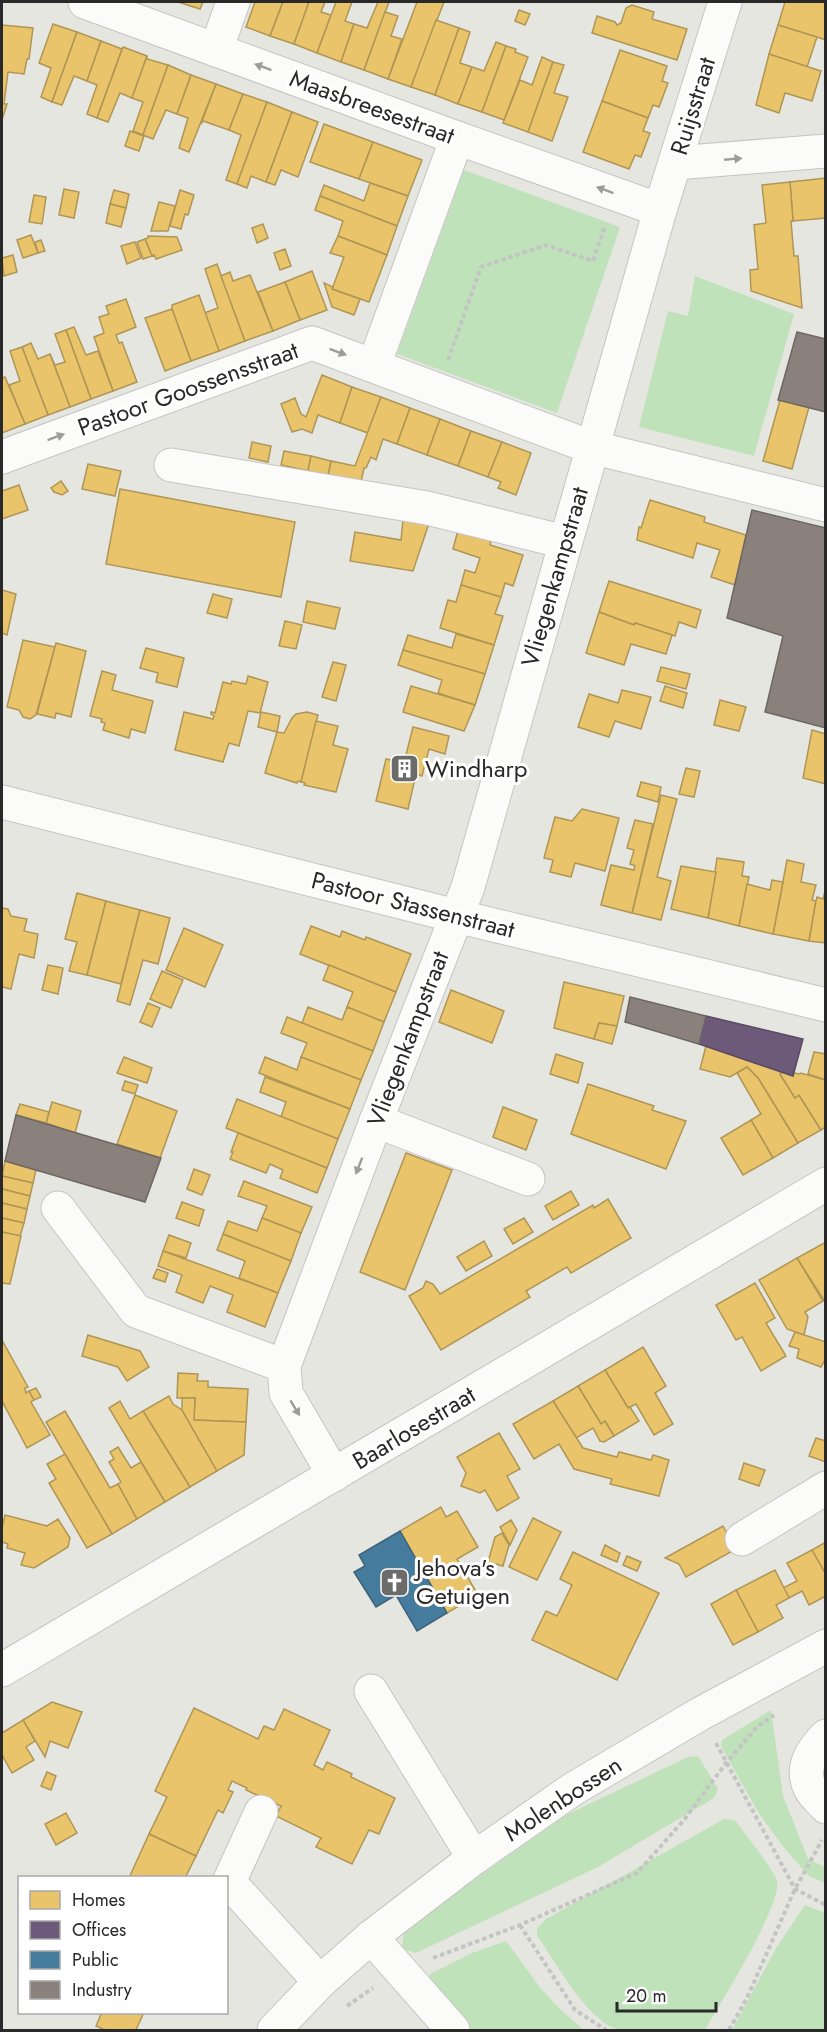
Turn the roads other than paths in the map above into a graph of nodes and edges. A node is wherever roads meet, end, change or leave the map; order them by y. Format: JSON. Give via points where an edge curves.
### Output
{"nodes":[{"id":1,"x":85,"y":2,"type":"edge"},
{"id":2,"x":233,"y":2,"type":"edge"},
{"id":3,"x":725,"y":2,"type":"edge"},
{"id":4,"x":216,"y":50,"type":"junction"},
{"id":5,"x":457,"y":138,"type":"junction"},
{"id":6,"x":825,"y":151,"type":"edge"},
{"id":7,"x":675,"y":163,"type":"junction"},
{"id":8,"x":660,"y":210,"type":"junction"},
{"id":9,"x":374,"y":365,"type":"junction"},
{"id":10,"x":591,"y":447,"type":"junction"},
{"id":11,"x":2,"y":457,"type":"edge"},
{"id":12,"x":171,"y":465,"type":"dead end"},
{"id":13,"x":825,"y":504,"type":"edge"},
{"id":14,"x":565,"y":542,"type":"junction"},
{"id":15,"x":2,"y":802,"type":"edge"},
{"id":16,"x":456,"y":916,"type":"junction"},
{"id":17,"x":825,"y":1005,"type":"edge"},
{"id":18,"x":376,"y":1121,"type":"junction"},
{"id":19,"x":528,"y":1179,"type":"dead end"},
{"id":20,"x":825,"y":1184,"type":"edge"},
{"id":21,"x":58,"y":1208,"type":"dead end"},
{"id":22,"x":284,"y":1366,"type":"junction"},
{"id":23,"x":334,"y":1475,"type":"junction"},
{"id":24,"x":825,"y":1488,"type":"edge"},
{"id":25,"x":742,"y":1539,"type":"dead end"},
{"id":26,"x":825,"y":1646,"type":"edge"},
{"id":27,"x":2,"y":1670,"type":"edge"},
{"id":28,"x":371,"y":1691,"type":"dead end"},
{"id":29,"x":825,"y":1736,"type":"edge"},
{"id":30,"x":825,"y":1807,"type":"edge"},
{"id":31,"x":261,"y":1812,"type":"dead end"},
{"id":32,"x":474,"y":1858,"type":"junction"},
{"id":33,"x":371,"y":1937,"type":"junction"},
{"id":34,"x":320,"y":1982,"type":"junction"},
{"id":35,"x":274,"y":2031,"type":"edge"},
{"id":36,"x":453,"y":2031,"type":"edge"}],
"edges":[{"from":1,"to":4,"type":"street","name":"Maasbreesestraat"},
{"from":2,"to":4,"type":"street"},
{"from":3,"to":7,"type":"street","name":"Ruijsstraat"},
{"from":5,"to":4,"type":"street","name":"Maasbreesestraat","one_way":true},
{"from":8,"to":5,"type":"street","name":"Maasbreesestraat","one_way":true},
{"from":5,"to":9,"type":"street"},
{"from":7,"to":6,"type":"street","one_way":true},
{"from":7,"to":8,"type":"street","name":"Ruijsstraat"},
{"from":8,"to":10,"type":"street","name":"Vliegenkampstraat"},
{"from":9,"to":10,"type":"street","name":"Pastoor Goossensstraat"},
{"from":11,"to":9,"type":"street","name":"Pastoor Goossensstraat","one_way":true,"via":[[312,343]]},
{"from":10,"to":13,"type":"street","name":"Pastoor Goossensstraat"},
{"from":10,"to":14,"type":"street","name":"Vliegenkampstraat"},
{"from":12,"to":14,"type":"street","via":[[428,508]]},
{"from":14,"to":16,"type":"street","name":"Vliegenkampstraat","via":[[468,887]]},
{"from":15,"to":16,"type":"street","name":"Pastoor Stassenstraat"},
{"from":16,"to":17,"type":"street","name":"Pastoor Stassenstraat"},
{"from":16,"to":18,"type":"street","name":"Vliegenkampstraat"},
{"from":18,"to":19,"type":"street"},
{"from":18,"to":22,"type":"street","name":"Vliegenkampstraat","one_way":true},
{"from":20,"to":23,"type":"street","name":"Baarlosestraat"},
{"from":21,"to":22,"type":"street","via":[[136,1311]]},
{"from":22,"to":23,"type":"street","name":"Vliegenkampstraat","one_way":true,"via":[[286,1393]]},
{"from":23,"to":27,"type":"street","name":"Baarlosestraat"},
{"from":24,"to":25,"type":"street"},
{"from":26,"to":32,"type":"street","name":"Molenbossen","via":[[573,1789]]},
{"from":28,"to":32,"type":"street"},
{"from":29,"to":30,"type":"street","via":[[812,1750],[806,1771],[810,1789]]},
{"from":31,"to":34,"type":"street","via":[[229,1882]]},
{"from":32,"to":33,"type":"street","name":"Molenbossen"},
{"from":33,"to":34,"type":"street","name":"Molenbossen"},
{"from":33,"to":36,"type":"street"},
{"from":34,"to":35,"type":"street","name":"Molenbossen"}]}
